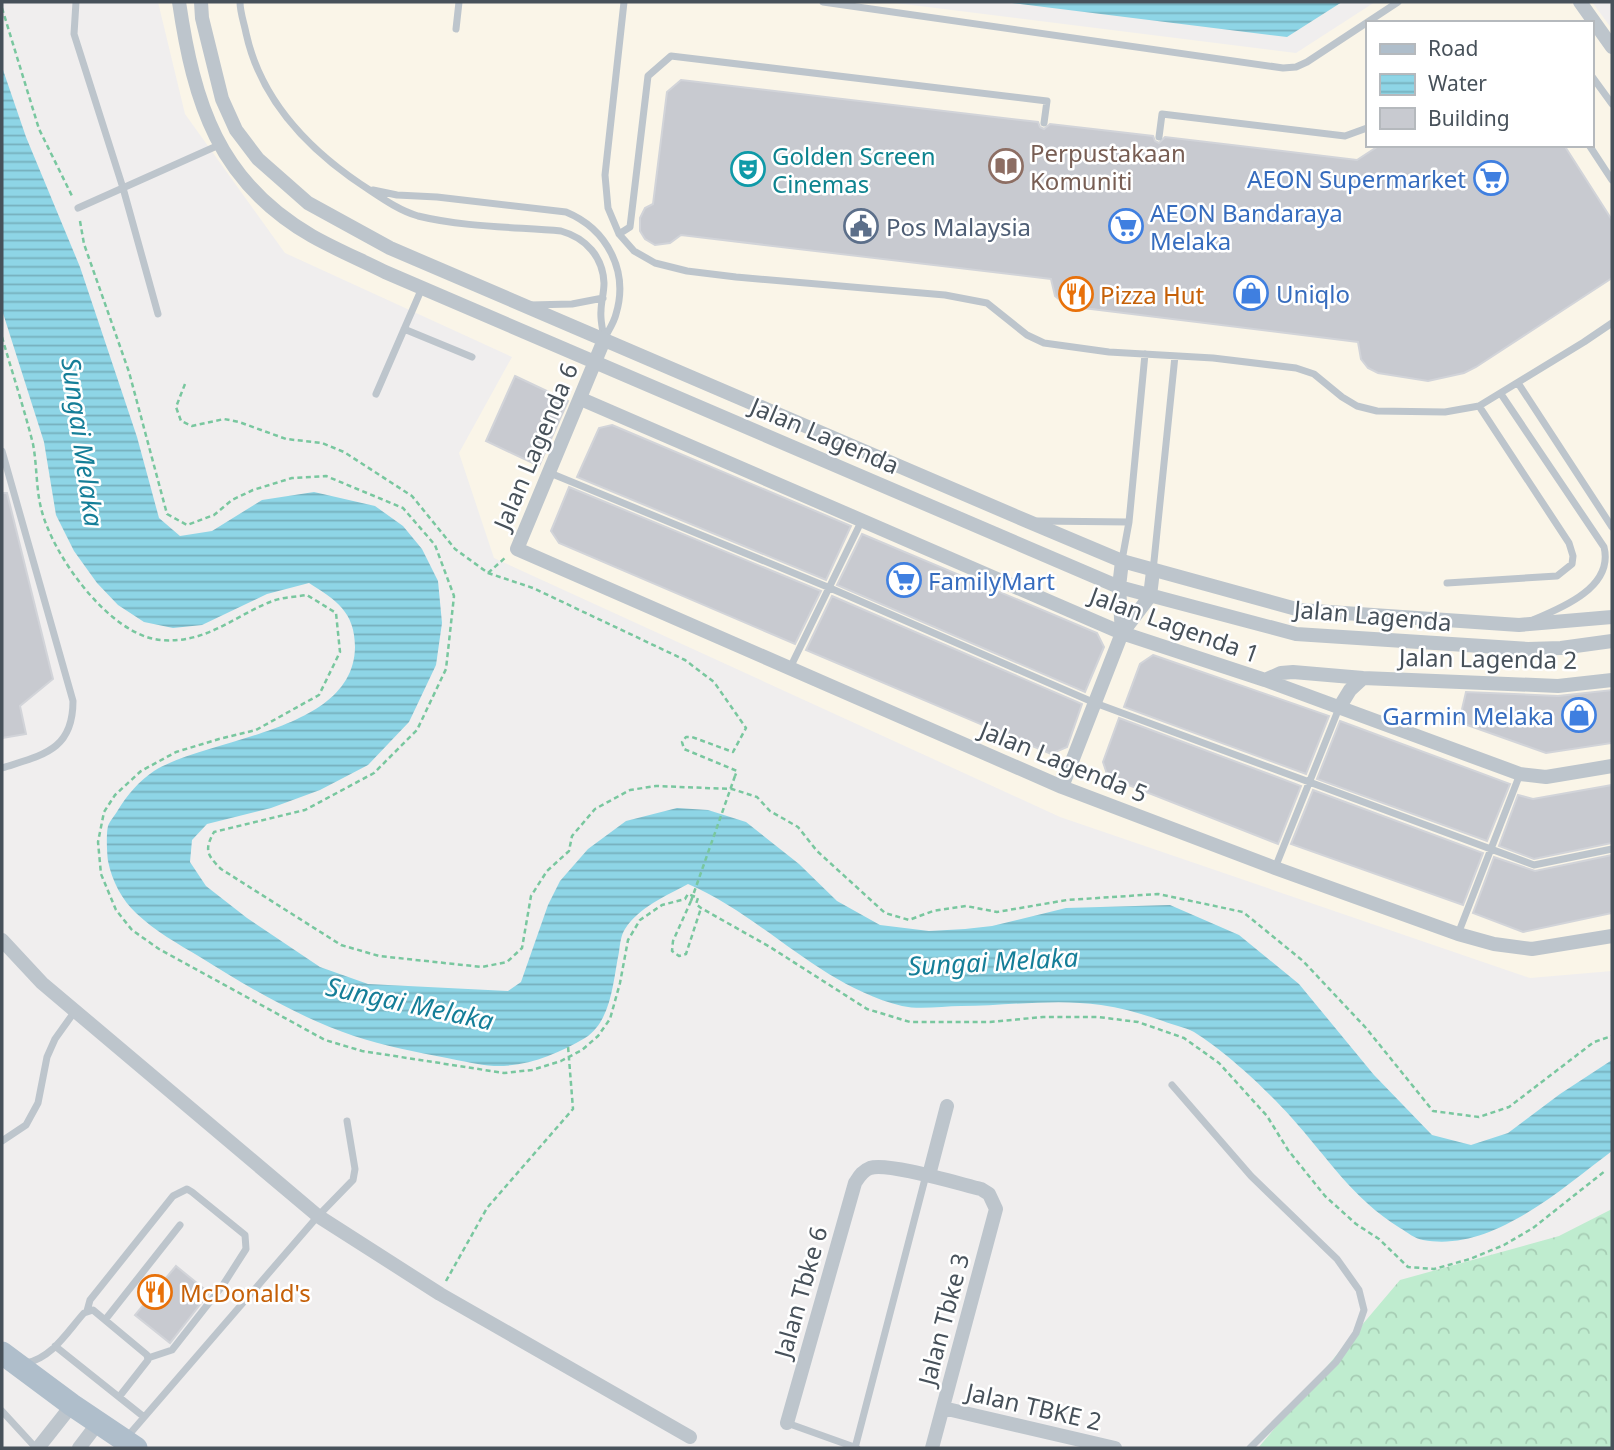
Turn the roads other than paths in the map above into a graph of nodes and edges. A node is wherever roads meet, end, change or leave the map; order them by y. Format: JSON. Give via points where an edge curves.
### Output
{"nodes":[{"id":1,"x":76,"y":2,"type":"edge"},
{"id":2,"x":179,"y":2,"type":"edge"},
{"id":3,"x":201,"y":2,"type":"edge"},
{"id":4,"x":240,"y":2,"type":"edge"},
{"id":5,"x":459,"y":2,"type":"edge"},
{"id":6,"x":624,"y":2,"type":"edge"},
{"id":7,"x":823,"y":2,"type":"edge"},
{"id":8,"x":1398,"y":2,"type":"edge"},
{"id":9,"x":1369,"y":21,"type":"edge"},
{"id":10,"x":1366,"y":23,"type":"edge"},
{"id":11,"x":1593,"y":23,"type":"edge"},
{"id":12,"x":456,"y":29,"type":"dead end"},
{"id":13,"x":1612,"y":47,"type":"edge"},
{"id":14,"x":1593,"y":78,"type":"edge"},
{"id":15,"x":1612,"y":104,"type":"edge"},
{"id":16,"x":1044,"y":123,"type":"dead end"},
{"id":17,"x":1366,"y":128,"type":"edge"},
{"id":18,"x":1159,"y":137,"type":"dead end"},
{"id":19,"x":219,"y":145,"type":"junction"},
{"id":20,"x":1590,"y":147,"type":"edge"},
{"id":21,"x":1612,"y":180,"type":"edge"},
{"id":22,"x":123,"y":188,"type":"junction"},
{"id":23,"x":367,"y":189,"type":"junction"},
{"id":24,"x":78,"y":208,"type":"road end"},
{"id":25,"x":619,"y":234,"type":"junction"},
{"id":26,"x":422,"y":287,"type":"junction"},
{"id":27,"x":603,"y":298,"type":"junction"},
{"id":28,"x":523,"y":305,"type":"junction"},
{"id":29,"x":158,"y":314,"type":"dead end"},
{"id":30,"x":1612,"y":323,"type":"edge"},
{"id":31,"x":404,"y":329,"type":"junction"},
{"id":32,"x":604,"y":340,"type":"junction"},
{"id":33,"x":1145,"y":354,"type":"junction"},
{"id":34,"x":1174,"y":356,"type":"junction"},
{"id":35,"x":472,"y":357,"type":"dead end"},
{"id":36,"x":596,"y":361,"type":"junction"},
{"id":37,"x":1518,"y":383,"type":"junction"},
{"id":38,"x":376,"y":394,"type":"dead end"},
{"id":39,"x":1501,"y":394,"type":"junction"},
{"id":40,"x":581,"y":399,"type":"junction"},
{"id":41,"x":1479,"y":405,"type":"junction"},
{"id":42,"x":2,"y":451,"type":"edge"},
{"id":43,"x":550,"y":473,"type":"junction"},
{"id":44,"x":862,"y":520,"type":"junction"},
{"id":45,"x":1027,"y":521,"type":"junction"},
{"id":46,"x":1129,"y":522,"type":"junction"},
{"id":47,"x":1612,"y":527,"type":"edge"},
{"id":48,"x":517,"y":549,"type":"joint"},
{"id":49,"x":1122,"y":561,"type":"junction"},
{"id":50,"x":1153,"y":571,"type":"junction"},
{"id":51,"x":1447,"y":583,"type":"dead end"},
{"id":52,"x":1119,"y":587,"type":"junction"},
{"id":53,"x":830,"y":588,"type":"junction"},
{"id":54,"x":1150,"y":596,"type":"junction"},
{"id":55,"x":1612,"y":617,"type":"edge"},
{"id":56,"x":1519,"y":625,"type":"junction"},
{"id":57,"x":1122,"y":633,"type":"junction"},
{"id":58,"x":1612,"y":641,"type":"edge"},
{"id":59,"x":790,"y":669,"type":"junction"},
{"id":60,"x":1363,"y":678,"type":"junction"},
{"id":61,"x":1265,"y":680,"type":"junction"},
{"id":62,"x":1612,"y":680,"type":"edge"},
{"id":63,"x":1095,"y":703,"type":"junction"},
{"id":64,"x":1339,"y":708,"type":"junction"},
{"id":65,"x":1612,"y":766,"type":"edge"},
{"id":66,"x":2,"y":768,"type":"edge"},
{"id":67,"x":1520,"y":774,"type":"junction"},
{"id":68,"x":1309,"y":782,"type":"junction"},
{"id":69,"x":1062,"y":787,"type":"junction"},
{"id":70,"x":1492,"y":848,"type":"junction"},
{"id":71,"x":1612,"y":849,"type":"edge"},
{"id":72,"x":1275,"y":868,"type":"junction"},
{"id":73,"x":1458,"y":934,"type":"junction"},
{"id":74,"x":1612,"y":936,"type":"edge"},
{"id":75,"x":2,"y":940,"type":"edge"},
{"id":76,"x":14,"y":952,"type":"junction"},
{"id":77,"x":2,"y":963,"type":"edge"},
{"id":78,"x":75,"y":1011,"type":"junction"},
{"id":79,"x":1172,"y":1085,"type":"dead end"},
{"id":80,"x":947,"y":1106,"type":"dead end"},
{"id":81,"x":347,"y":1121,"type":"dead end"},
{"id":82,"x":2,"y":1142,"type":"edge"},
{"id":83,"x":927,"y":1175,"type":"junction"},
{"id":84,"x":318,"y":1216,"type":"junction"},
{"id":85,"x":180,"y":1225,"type":"dead end"},
{"id":86,"x":87,"y":1311,"type":"junction"},
{"id":87,"x":105,"y":1320,"type":"junction"},
{"id":88,"x":55,"y":1346,"type":"junction"},
{"id":89,"x":5,"y":1356,"type":"edge"},
{"id":90,"x":148,"y":1358,"type":"junction"},
{"id":91,"x":119,"y":1396,"type":"junction"},
{"id":92,"x":72,"y":1405,"type":"junction"},
{"id":93,"x":943,"y":1408,"type":"junction"},
{"id":94,"x":2,"y":1411,"type":"edge"},
{"id":95,"x":144,"y":1416,"type":"junction"},
{"id":96,"x":98,"y":1423,"type":"junction"},
{"id":97,"x":787,"y":1423,"type":"joint"},
{"id":98,"x":690,"y":1437,"type":"dead end"},
{"id":99,"x":130,"y":1444,"type":"edge"},
{"id":100,"x":37,"y":1448,"type":"edge"},
{"id":101,"x":79,"y":1448,"type":"edge"},
{"id":102,"x":856,"y":1448,"type":"edge"},
{"id":103,"x":932,"y":1448,"type":"edge"},
{"id":104,"x":1115,"y":1448,"type":"edge"},
{"id":105,"x":1250,"y":1448,"type":"edge"}],
"edges":[{"from":1,"to":22,"type":"lane","via":[[74,34]]},
{"from":2,"to":19,"type":"street","name":"Jalan Lagenda","via":[[189,64]]},
{"from":3,"to":28,"type":"street","name":"Jalan Lagenda","via":[[222,99],[236,130],[281,181],[307,203],[390,247]]},
{"from":4,"to":23,"type":"lane","via":[[250,52],[272,98],[309,142]]},
{"from":5,"to":12,"type":"lane"},
{"from":6,"to":25,"type":"lane","via":[[605,175],[608,208]]},
{"from":7,"to":10,"type":"lane","via":[[1283,68],[1307,62]]},
{"from":8,"to":9,"type":"lane"},
{"from":11,"to":13,"type":"street"},
{"from":14,"to":15,"type":"lane"},
{"from":16,"to":25,"type":"lane","via":[[1047,101],[671,56],[648,76],[630,227]]},
{"from":17,"to":18,"type":"lane","via":[[1345,136],[1162,114]]},
{"from":19,"to":22,"type":"lane"},
{"from":19,"to":26,"type":"street","name":"Jalan Lagenda","via":[[260,197],[302,229]]},
{"from":20,"to":21,"type":"lane"},
{"from":22,"to":24,"type":"lane"},
{"from":22,"to":29,"type":"lane"},
{"from":23,"to":27,"type":"lane","via":[[416,216],[574,235],[600,261]]},
{"from":23,"to":32,"type":"lane","via":[[579,217],[608,245],[618,267],[616,315]]},
{"from":25,"to":33,"type":"lane","via":[[634,251],[654,263],[687,271],[956,297],[987,303],[1044,343]]},
{"from":26,"to":31,"type":"lane"},
{"from":26,"to":36,"type":"street","name":"Jalan Lagenda"},
{"from":27,"to":28,"type":"lane"},
{"from":27,"to":32,"type":"lane"},
{"from":28,"to":32,"type":"street","name":"Jalan Lagenda"},
{"from":30,"to":37,"type":"lane"},
{"from":31,"to":35,"type":"lane"},
{"from":31,"to":38,"type":"lane"},
{"from":32,"to":36,"type":"street","name":"Jalan Lagenda 6"},
{"from":32,"to":45,"type":"street","name":"Jalan Lagenda"},
{"from":33,"to":34,"type":"lane"},
{"from":33,"to":46,"type":"lane"},
{"from":34,"to":41,"type":"lane","via":[[1296,368],[1314,374],[1357,406],[1377,411],[1445,412]]},
{"from":34,"to":50,"type":"lane"},
{"from":36,"to":40,"type":"street","name":"Jalan Lagenda 6"},
{"from":36,"to":52,"type":"street","name":"Jalan Lagenda"},
{"from":37,"to":39,"type":"lane"},
{"from":37,"to":47,"type":"lane"},
{"from":39,"to":41,"type":"lane"},
{"from":39,"to":56,"type":"lane","via":[[1608,558],[1600,578],[1568,605]]},
{"from":40,"to":43,"type":"street","name":"Jalan Lagenda 6"},
{"from":40,"to":44,"type":"street","name":"Jalan Lagenda 1"},
{"from":41,"to":51,"type":"lane","via":[[1569,543],[1572,564],[1550,578]]},
{"from":42,"to":66,"type":"lane","via":[[73,701],[73,720],[64,739],[45,754]]},
{"from":43,"to":48,"type":"street","name":"Jalan Lagenda 6"},
{"from":43,"to":53,"type":"lane"},
{"from":44,"to":53,"type":"lane"},
{"from":44,"to":57,"type":"street","name":"Jalan Lagenda 1"},
{"from":45,"to":46,"type":"lane"},
{"from":45,"to":49,"type":"street","name":"Jalan Lagenda"},
{"from":46,"to":49,"type":"lane"},
{"from":48,"to":59,"type":"street","name":"Jalan Lagenda 5"},
{"from":49,"to":50,"type":"street","name":"Jalan Lagenda"},
{"from":49,"to":52,"type":"street"},
{"from":50,"to":54,"type":"street"},
{"from":50,"to":56,"type":"street","name":"Jalan Lagenda","via":[[1300,610]]},
{"from":52,"to":54,"type":"street","name":"Jalan Lagenda"},
{"from":52,"to":57,"type":"street"},
{"from":53,"to":59,"type":"lane"},
{"from":53,"to":63,"type":"lane"},
{"from":54,"to":57,"type":"street"},
{"from":54,"to":58,"type":"street","name":"Jalan Lagenda","via":[[1296,634],[1528,649]]},
{"from":55,"to":56,"type":"street","name":"Jalan Lagenda"},
{"from":57,"to":61,"type":"street","name":"Jalan Lagenda 1"},
{"from":57,"to":63,"type":"street"},
{"from":59,"to":69,"type":"street","name":"Jalan Lagenda 5"},
{"from":60,"to":61,"type":"street","name":"Jalan Lagenda 2","via":[[1293,672]]},
{"from":60,"to":62,"type":"street","name":"Jalan Lagenda 2","via":[[1558,686]]},
{"from":60,"to":64,"type":"street","name":"Jalan Lagenda 2"},
{"from":61,"to":64,"type":"street","name":"Jalan Lagenda 1"},
{"from":63,"to":68,"type":"lane"},
{"from":63,"to":69,"type":"street"},
{"from":64,"to":67,"type":"street","name":"Jalan Lagenda 1"},
{"from":64,"to":68,"type":"lane"},
{"from":65,"to":67,"type":"street","name":"Jalan Lagenda 1","via":[[1546,777]]},
{"from":67,"to":70,"type":"lane"},
{"from":68,"to":70,"type":"lane"},
{"from":68,"to":72,"type":"lane"},
{"from":69,"to":72,"type":"street","name":"Jalan Lagenda 5"},
{"from":70,"to":71,"type":"lane","via":[[1534,865]]},
{"from":70,"to":73,"type":"lane"},
{"from":72,"to":73,"type":"street","name":"Jalan Lagenda 5"},
{"from":73,"to":74,"type":"street","name":"Jalan Lagenda 5","via":[[1532,949]]},
{"from":75,"to":76,"type":"street"},
{"from":76,"to":77,"type":"street"},
{"from":76,"to":78,"type":"street"},
{"from":78,"to":82,"type":"lane","via":[[47,1056],[38,1103],[26,1125]]},
{"from":78,"to":84,"type":"street"},
{"from":79,"to":105,"type":"lane","via":[[1251,1176],[1337,1259],[1359,1290],[1364,1310],[1356,1333],[1336,1362]]},
{"from":80,"to":83,"type":"street"},
{"from":81,"to":84,"type":"lane","via":[[353,1180]]},
{"from":83,"to":93,"type":"street","name":"Jalan Tbke 3","via":[[981,1189],[996,1209]]},
{"from":83,"to":97,"type":"street","name":"Jalan Tbke 6","via":[[878,1167],[860,1175]]},
{"from":83,"to":102,"type":"lane"},
{"from":84,"to":95,"type":"lane"},
{"from":84,"to":98,"type":"street","via":[[440,1294]]},
{"from":85,"to":87,"type":"lane"},
{"from":86,"to":87,"type":"lane","via":[[93,1310]]},
{"from":86,"to":88,"type":"lane"},
{"from":86,"to":90,"type":"lane","via":[[90,1300],[173,1196],[187,1189],[192,1192],[245,1236],[246,1249],[172,1350]]},
{"from":87,"to":90,"type":"lane"},
{"from":88,"to":89,"type":"lane","via":[[38,1361]]},
{"from":88,"to":91,"type":"lane"},
{"from":89,"to":92,"type":"main road"},
{"from":90,"to":91,"type":"lane"},
{"from":91,"to":95,"type":"lane"},
{"from":92,"to":96,"type":"main road"},
{"from":92,"to":100,"type":"street"},
{"from":93,"to":103,"type":"street","name":"Jalan Tbke 3"},
{"from":93,"to":104,"type":"street","name":"Jalan TBKE 2"},
{"from":94,"to":100,"type":"lane"},
{"from":95,"to":99,"type":"lane"},
{"from":96,"to":99,"type":"main road"},
{"from":96,"to":101,"type":"street"},
{"from":97,"to":102,"type":"lane"}]}
